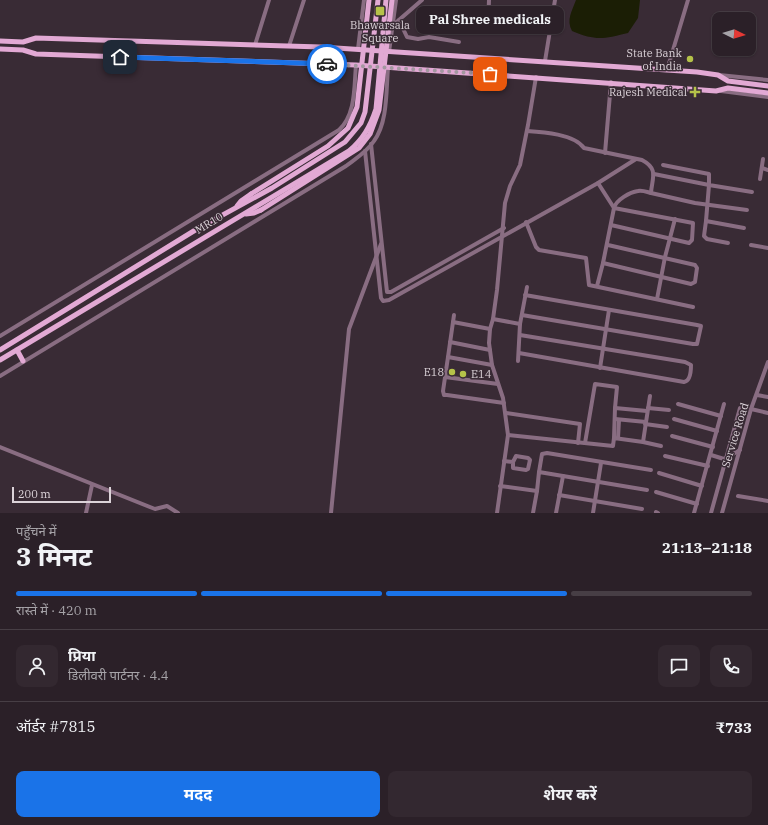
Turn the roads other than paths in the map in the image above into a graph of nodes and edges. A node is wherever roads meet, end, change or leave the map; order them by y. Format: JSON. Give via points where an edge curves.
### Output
{"nodes":[{"id":1,"x":269,"y":0,"type":"edge"},
{"id":2,"x":304,"y":0,"type":"edge"},
{"id":3,"x":364,"y":0,"type":"edge"},
{"id":4,"x":369,"y":0,"type":"edge"},
{"id":5,"x":378,"y":0,"type":"edge"},
{"id":6,"x":386,"y":0,"type":"edge"},
{"id":7,"x":392,"y":0,"type":"edge"},
{"id":8,"x":396,"y":0,"type":"edge"},
{"id":9,"x":422,"y":0,"type":"edge"},
{"id":10,"x":489,"y":0,"type":"edge"},
{"id":11,"x":554,"y":0,"type":"edge"},
{"id":12,"x":687,"y":0,"type":"edge"},
{"id":13,"x":399,"y":20,"type":"junction"},
{"id":14,"x":392,"y":26,"type":"junction"},
{"id":15,"x":488,"y":26,"type":"dead end"},
{"id":16,"x":0,"y":41,"type":"edge"},
{"id":17,"x":458,"y":42,"type":"dead end"},
{"id":18,"x":255,"y":45,"type":"junction"},
{"id":19,"x":289,"y":46,"type":"junction"},
{"id":20,"x":0,"y":49,"type":"edge"},
{"id":21,"x":358,"y":49,"type":"junction"},
{"id":22,"x":371,"y":50,"type":"junction"},
{"id":23,"x":381,"y":51,"type":"junction"},
{"id":24,"x":389,"y":52,"type":"junction"},
{"id":25,"x":545,"y":61,"type":"junction"},
{"id":26,"x":356,"y":66,"type":"junction"},
{"id":27,"x":370,"y":66,"type":"junction"},
{"id":28,"x":380,"y":67,"type":"junction"},
{"id":29,"x":388,"y":68,"type":"junction"},
{"id":30,"x":667,"y":70,"type":"junction"},
{"id":31,"x":718,"y":75,"type":"junction"},
{"id":32,"x":536,"y":77,"type":"junction"},
{"id":33,"x":768,"y":80,"type":"edge"},
{"id":34,"x":611,"y":82,"type":"junction"},
{"id":35,"x":768,"y":86,"type":"edge"},
{"id":36,"x":716,"y":91,"type":"junction"},
{"id":37,"x":768,"y":93,"type":"edge"},
{"id":38,"x":768,"y":97,"type":"edge"},
{"id":39,"x":527,"y":131,"type":"junction"},
{"id":40,"x":372,"y":144,"type":"junction"},
{"id":41,"x":365,"y":151,"type":"junction"},
{"id":42,"x":605,"y":154,"type":"junction"},
{"id":43,"x":636,"y":159,"type":"junction"},
{"id":44,"x":763,"y":159,"type":"dead end"},
{"id":45,"x":663,"y":164,"type":"dead end"},
{"id":46,"x":762,"y":168,"type":"junction"},
{"id":47,"x":768,"y":169,"type":"edge"},
{"id":48,"x":654,"y":174,"type":"junction"},
{"id":49,"x":760,"y":179,"type":"dead end"},
{"id":50,"x":598,"y":183,"type":"junction"},
{"id":51,"x":709,"y":185,"type":"junction"},
{"id":52,"x":752,"y":192,"type":"dead end"},
{"id":53,"x":651,"y":193,"type":"junction"},
{"id":54,"x":709,"y":205,"type":"junction"},
{"id":55,"x":614,"y":208,"type":"junction"},
{"id":56,"x":235,"y":209,"type":"junction"},
{"id":57,"x":747,"y":210,"type":"dead end"},
{"id":58,"x":244,"y":214,"type":"junction"},
{"id":59,"x":674,"y":219,"type":"junction"},
{"id":60,"x":706,"y":221,"type":"junction"},
{"id":61,"x":526,"y":222,"type":"junction"},
{"id":62,"x":611,"y":225,"type":"junction"},
{"id":63,"x":504,"y":228,"type":"junction"},
{"id":64,"x":744,"y":228,"type":"dead end"},
{"id":65,"x":504,"y":236,"type":"junction"},
{"id":66,"x":669,"y":238,"type":"junction"},
{"id":67,"x":382,"y":243,"type":"junction"},
{"id":68,"x":728,"y":243,"type":"dead end"},
{"id":69,"x":751,"y":244,"type":"dead end"},
{"id":70,"x":608,"y":245,"type":"junction"},
{"id":71,"x":768,"y":248,"type":"edge"},
{"id":72,"x":376,"y":256,"type":"junction"},
{"id":73,"x":665,"y":257,"type":"junction"},
{"id":74,"x":603,"y":263,"type":"junction"},
{"id":75,"x":662,"y":276,"type":"junction"},
{"id":76,"x":597,"y":286,"type":"junction"},
{"id":77,"x":527,"y":287,"type":"dead end"},
{"id":78,"x":526,"y":295,"type":"junction"},
{"id":79,"x":657,"y":299,"type":"junction"},
{"id":80,"x":692,"y":306,"type":"dead end"},
{"id":81,"x":609,"y":310,"type":"junction"},
{"id":82,"x":454,"y":315,"type":"dead end"},
{"id":83,"x":522,"y":315,"type":"junction"},
{"id":84,"x":494,"y":320,"type":"junction"},
{"id":85,"x":453,"y":322,"type":"junction"},
{"id":86,"x":520,"y":324,"type":"junction"},
{"id":87,"x":490,"y":329,"type":"junction"},
{"id":88,"x":606,"y":329,"type":"junction"},
{"id":89,"x":520,"y":334,"type":"junction"},
{"id":90,"x":0,"y":336,"type":"edge"},
{"id":91,"x":450,"y":342,"type":"junction"},
{"id":92,"x":603,"y":349,"type":"junction"},
{"id":93,"x":0,"y":350,"type":"edge"},
{"id":94,"x":16,"y":350,"type":"junction"},
{"id":95,"x":490,"y":350,"type":"junction"},
{"id":96,"x":519,"y":353,"type":"junction"},
{"id":97,"x":448,"y":357,"type":"junction"},
{"id":98,"x":0,"y":360,"type":"edge"},
{"id":99,"x":23,"y":361,"type":"junction"},
{"id":100,"x":518,"y":361,"type":"dead end"},
{"id":101,"x":768,"y":362,"type":"edge"},
{"id":102,"x":492,"y":365,"type":"junction"},
{"id":103,"x":600,"y":368,"type":"junction"},
{"id":104,"x":0,"y":376,"type":"edge"},
{"id":105,"x":445,"y":377,"type":"junction"},
{"id":106,"x":498,"y":384,"type":"junction"},
{"id":107,"x":757,"y":395,"type":"junction"},
{"id":108,"x":650,"y":396,"type":"dead end"},
{"id":109,"x":768,"y":397,"type":"edge"},
{"id":110,"x":504,"y":403,"type":"junction"},
{"id":111,"x":678,"y":404,"type":"dead end"},
{"id":112,"x":724,"y":404,"type":"dead end"},
{"id":113,"x":616,"y":408,"type":"junction"},
{"id":114,"x":740,"y":408,"type":"dead end"},
{"id":115,"x":751,"y":409,"type":"junction"},
{"id":116,"x":647,"y":410,"type":"junction"},
{"id":117,"x":669,"y":410,"type":"dead end"},
{"id":118,"x":506,"y":413,"type":"junction"},
{"id":119,"x":768,"y":413,"type":"edge"},
{"id":120,"x":721,"y":416,"type":"junction"},
{"id":121,"x":674,"y":419,"type":"dead end"},
{"id":122,"x":617,"y":420,"type":"junction"},
{"id":123,"x":646,"y":423,"type":"junction"},
{"id":124,"x":667,"y":427,"type":"dead end"},
{"id":125,"x":717,"y":431,"type":"junction"},
{"id":126,"x":508,"y":435,"type":"junction"},
{"id":127,"x":672,"y":436,"type":"dead end"},
{"id":128,"x":616,"y":438,"type":"junction"},
{"id":129,"x":643,"y":442,"type":"junction"},
{"id":130,"x":578,"y":443,"type":"junction"},
{"id":131,"x":585,"y":443,"type":"junction"},
{"id":132,"x":661,"y":446,"type":"dead end"},
{"id":133,"x":0,"y":447,"type":"edge"},
{"id":134,"x":713,"y":447,"type":"junction"},
{"id":135,"x":740,"y":450,"type":"junction"},
{"id":136,"x":711,"y":455,"type":"junction"},
{"id":137,"x":665,"y":456,"type":"dead end"},
{"id":138,"x":727,"y":458,"type":"junction"},
{"id":139,"x":504,"y":461,"type":"junction"},
{"id":140,"x":513,"y":462,"type":"junction"},
{"id":141,"x":601,"y":463,"type":"junction"},
{"id":142,"x":708,"y":466,"type":"junction"},
{"id":143,"x":652,"y":470,"type":"dead end"},
{"id":144,"x":539,"y":472,"type":"junction"},
{"id":145,"x":659,"y":473,"type":"dead end"},
{"id":146,"x":563,"y":476,"type":"junction"},
{"id":147,"x":598,"y":482,"type":"junction"},
{"id":148,"x":92,"y":485,"type":"junction"},
{"id":149,"x":500,"y":486,"type":"junction"},
{"id":150,"x":702,"y":486,"type":"junction"},
{"id":151,"x":647,"y":490,"type":"dead end"},
{"id":152,"x":536,"y":491,"type":"junction"},
{"id":153,"x":656,"y":492,"type":"dead end"},
{"id":154,"x":559,"y":495,"type":"junction"},
{"id":155,"x":738,"y":496,"type":"dead end"},
{"id":156,"x":768,"y":500,"type":"edge"},
{"id":157,"x":595,"y":501,"type":"junction"},
{"id":158,"x":697,"y":504,"type":"junction"},
{"id":159,"x":642,"y":509,"type":"dead end"},
{"id":160,"x":86,"y":513,"type":"edge"},
{"id":161,"x":178,"y":513,"type":"edge"},
{"id":162,"x":331,"y":513,"type":"edge"},
{"id":163,"x":498,"y":513,"type":"edge"},
{"id":164,"x":533,"y":513,"type":"edge"},
{"id":165,"x":556,"y":513,"type":"edge"},
{"id":166,"x":593,"y":513,"type":"edge"},
{"id":167,"x":694,"y":513,"type":"edge"},
{"id":168,"x":711,"y":513,"type":"edge"},
{"id":169,"x":722,"y":513,"type":"edge"}],
"edges":[{"from":1,"to":18,"type":"street"},
{"from":2,"to":19,"type":"street"},
{"from":3,"to":21,"type":"street"},
{"from":4,"to":56,"type":"main road","bridge":true,"via":[[359,96],[354,118],[339,138],[251,194]]},
{"from":5,"to":22,"type":"main road","name":"MR10"},
{"from":6,"to":23,"type":"main road","name":"MR10"},
{"from":7,"to":58,"type":"main road","bridge":true,"via":[[379,110],[365,141],[346,157],[261,210]]},
{"from":8,"to":14,"type":"street"},
{"from":9,"to":13,"type":"street"},
{"from":10,"to":15,"type":"street"},
{"from":11,"to":25,"type":"street"},
{"from":12,"to":30,"type":"street"},
{"from":13,"to":14,"type":"street"},
{"from":13,"to":17,"type":"street","via":[[407,37],[429,37]]},
{"from":14,"to":24,"type":"street"},
{"from":16,"to":18,"type":"main road","via":[[22,42],[36,38]]},
{"from":18,"to":19,"type":"main road"},
{"from":19,"to":21,"type":"main road"},
{"from":20,"to":26,"type":"main road","via":[[23,50],[36,54]]},
{"from":21,"to":22,"type":"main road"},
{"from":22,"to":23,"type":"main road"},
{"from":22,"to":27,"type":"main road","name":"MR10"},
{"from":23,"to":24,"type":"main road"},
{"from":23,"to":28,"type":"main road","name":"MR10"},
{"from":24,"to":25,"type":"main road"},
{"from":25,"to":30,"type":"main road"},
{"from":26,"to":27,"type":"main road"},
{"from":26,"to":90,"type":"street","via":[[351,110],[347,121],[339,130]]},
{"from":27,"to":28,"type":"main road"},
{"from":27,"to":56,"type":"main road","name":"MR10","via":[[365,112],[362,123],[355,132],[345,142],[316,161]]},
{"from":28,"to":29,"type":"main road"},
{"from":28,"to":58,"type":"main road","name":"MR10","via":[[376,109],[371,124],[359,142],[349,151]]},
{"from":29,"to":32,"type":"main road"},
{"from":29,"to":40,"type":"street","via":[[383,115],[380,129]]},
{"from":30,"to":31,"type":"main road"},
{"from":31,"to":33,"type":"street"},
{"from":31,"to":35,"type":"main road","via":[[728,81]]},
{"from":32,"to":34,"type":"main road"},
{"from":32,"to":39,"type":"street"},
{"from":34,"to":36,"type":"main road"},
{"from":34,"to":42,"type":"street"},
{"from":36,"to":37,"type":"main road","via":[[728,88]]},
{"from":36,"to":38,"type":"street"},
{"from":39,"to":42,"type":"street","via":[[572,138],[584,148]]},
{"from":39,"to":63,"type":"street","via":[[520,165],[505,203]]},
{"from":40,"to":41,"type":"street"},
{"from":40,"to":67,"type":"street"},
{"from":41,"to":72,"type":"street"},
{"from":41,"to":99,"type":"street","via":[[346,166]]},
{"from":42,"to":43,"type":"street"},
{"from":43,"to":48,"type":"street","via":[[648,163]]},
{"from":43,"to":50,"type":"street"},
{"from":44,"to":46,"type":"street"},
{"from":45,"to":51,"type":"street","via":[[707,174],[710,178]]},
{"from":46,"to":47,"type":"street"},
{"from":46,"to":49,"type":"street"},
{"from":48,"to":51,"type":"street"},
{"from":48,"to":53,"type":"street"},
{"from":50,"to":55,"type":"street"},
{"from":50,"to":61,"type":"street"},
{"from":51,"to":52,"type":"street"},
{"from":51,"to":54,"type":"street"},
{"from":53,"to":54,"type":"street"},
{"from":53,"to":55,"type":"street","via":[[640,191],[631,194],[617,202]]},
{"from":54,"to":57,"type":"street"},
{"from":54,"to":60,"type":"street"},
{"from":55,"to":59,"type":"street"},
{"from":55,"to":62,"type":"street"},
{"from":56,"to":93,"type":"main road","name":"MR10"},
{"from":58,"to":94,"type":"main road","name":"MR10"},
{"from":59,"to":66,"type":"street"},
{"from":59,"to":66,"type":"street","via":[[693,223],[692,240],[689,243]]},
{"from":60,"to":64,"type":"street"},
{"from":60,"to":68,"type":"street","via":[[706,239]]},
{"from":61,"to":65,"type":"street"},
{"from":61,"to":76,"type":"street","via":[[539,250],[586,258],[588,284]]},
{"from":62,"to":66,"type":"street"},
{"from":62,"to":70,"type":"street"},
{"from":63,"to":65,"type":"street"},
{"from":63,"to":67,"type":"street","via":[[391,292],[387,292]]},
{"from":65,"to":72,"type":"street","via":[[383,301]]},
{"from":65,"to":84,"type":"street"},
{"from":66,"to":73,"type":"street"},
{"from":67,"to":72,"type":"street"},
{"from":69,"to":71,"type":"street"},
{"from":70,"to":73,"type":"street"},
{"from":70,"to":74,"type":"street"},
{"from":72,"to":162,"type":"street","via":[[349,329]]},
{"from":73,"to":75,"type":"street"},
{"from":73,"to":75,"type":"street","via":[[695,265],[696,276],[693,284]]},
{"from":74,"to":75,"type":"street"},
{"from":74,"to":76,"type":"street"},
{"from":75,"to":79,"type":"street"},
{"from":76,"to":79,"type":"street"},
{"from":77,"to":78,"type":"street"},
{"from":78,"to":81,"type":"street"},
{"from":78,"to":83,"type":"street"},
{"from":79,"to":80,"type":"street"},
{"from":81,"to":88,"type":"street"},
{"from":81,"to":88,"type":"street","via":[[697,325],[701,326],[701,330],[697,344],[693,344]]},
{"from":82,"to":85,"type":"street"},
{"from":83,"to":86,"type":"street"},
{"from":83,"to":88,"type":"street"},
{"from":84,"to":86,"type":"street"},
{"from":84,"to":87,"type":"street"},
{"from":85,"to":87,"type":"street"},
{"from":85,"to":91,"type":"street"},
{"from":86,"to":89,"type":"street"},
{"from":87,"to":95,"type":"street"},
{"from":88,"to":92,"type":"street"},
{"from":89,"to":92,"type":"street"},
{"from":89,"to":96,"type":"street"},
{"from":91,"to":95,"type":"street"},
{"from":91,"to":97,"type":"street"},
{"from":92,"to":103,"type":"street"},
{"from":92,"to":103,"type":"street","via":[[684,362],[691,365],[691,368],[688,379],[684,382]]},
{"from":94,"to":98,"type":"main road","name":"MR10"},
{"from":94,"to":99,"type":"main road"},
{"from":95,"to":102,"type":"street"},
{"from":96,"to":100,"type":"street"},
{"from":96,"to":103,"type":"street"},
{"from":97,"to":102,"type":"street"},
{"from":97,"to":105,"type":"street"},
{"from":99,"to":104,"type":"street"},
{"from":101,"to":107,"type":"street","name":"Service Road"},
{"from":102,"to":106,"type":"street"},
{"from":105,"to":106,"type":"street"},
{"from":105,"to":110,"type":"street","via":[[444,395]]},
{"from":106,"to":110,"type":"street"},
{"from":107,"to":109,"type":"street"},
{"from":107,"to":115,"type":"street","name":"Service Road"},
{"from":108,"to":116,"type":"street"},
{"from":110,"to":118,"type":"street"},
{"from":111,"to":120,"type":"street"},
{"from":112,"to":120,"type":"street"},
{"from":113,"to":116,"type":"street"},
{"from":113,"to":122,"type":"street"},
{"from":113,"to":131,"type":"street","via":[[617,386],[595,384]]},
{"from":114,"to":138,"type":"street"},
{"from":115,"to":119,"type":"street"},
{"from":115,"to":135,"type":"street","name":"Service Road"},
{"from":116,"to":117,"type":"street"},
{"from":116,"to":123,"type":"street"},
{"from":118,"to":126,"type":"street"},
{"from":118,"to":130,"type":"street","via":[[580,424]]},
{"from":120,"to":125,"type":"street"},
{"from":121,"to":125,"type":"street"},
{"from":122,"to":123,"type":"street"},
{"from":122,"to":128,"type":"street"},
{"from":123,"to":124,"type":"street"},
{"from":123,"to":129,"type":"street"},
{"from":125,"to":134,"type":"street"},
{"from":126,"to":130,"type":"street"},
{"from":126,"to":139,"type":"street"},
{"from":127,"to":134,"type":"street"},
{"from":128,"to":129,"type":"street"},
{"from":128,"to":131,"type":"street","via":[[613,446]]},
{"from":129,"to":132,"type":"street"},
{"from":130,"to":131,"type":"street"},
{"from":133,"to":148,"type":"street"},
{"from":134,"to":136,"type":"street"},
{"from":135,"to":138,"type":"street"},
{"from":135,"to":169,"type":"street","name":"Service Road"},
{"from":136,"to":138,"type":"street"},
{"from":136,"to":142,"type":"street"},
{"from":137,"to":142,"type":"street"},
{"from":138,"to":168,"type":"street"},
{"from":139,"to":140,"type":"street"},
{"from":139,"to":149,"type":"street"},
{"from":140,"to":140,"type":"street","via":[[516,456],[530,460],[526,470],[513,468]]},
{"from":141,"to":143,"type":"street"},
{"from":141,"to":144,"type":"street","via":[[544,453]]},
{"from":141,"to":147,"type":"street"},
{"from":142,"to":150,"type":"street"},
{"from":144,"to":146,"type":"street"},
{"from":144,"to":152,"type":"street"},
{"from":145,"to":150,"type":"street"},
{"from":146,"to":147,"type":"street"},
{"from":146,"to":154,"type":"street"},
{"from":147,"to":151,"type":"street"},
{"from":147,"to":157,"type":"street"},
{"from":148,"to":160,"type":"street"},
{"from":148,"to":161,"type":"street","via":[[155,509],[167,506]]},
{"from":149,"to":152,"type":"street"},
{"from":149,"to":163,"type":"street"},
{"from":150,"to":158,"type":"street"},
{"from":152,"to":164,"type":"street"},
{"from":153,"to":158,"type":"street"},
{"from":154,"to":157,"type":"street"},
{"from":154,"to":165,"type":"street"},
{"from":155,"to":156,"type":"street"},
{"from":157,"to":159,"type":"street"},
{"from":157,"to":166,"type":"street"},
{"from":158,"to":167,"type":"street"}]}
